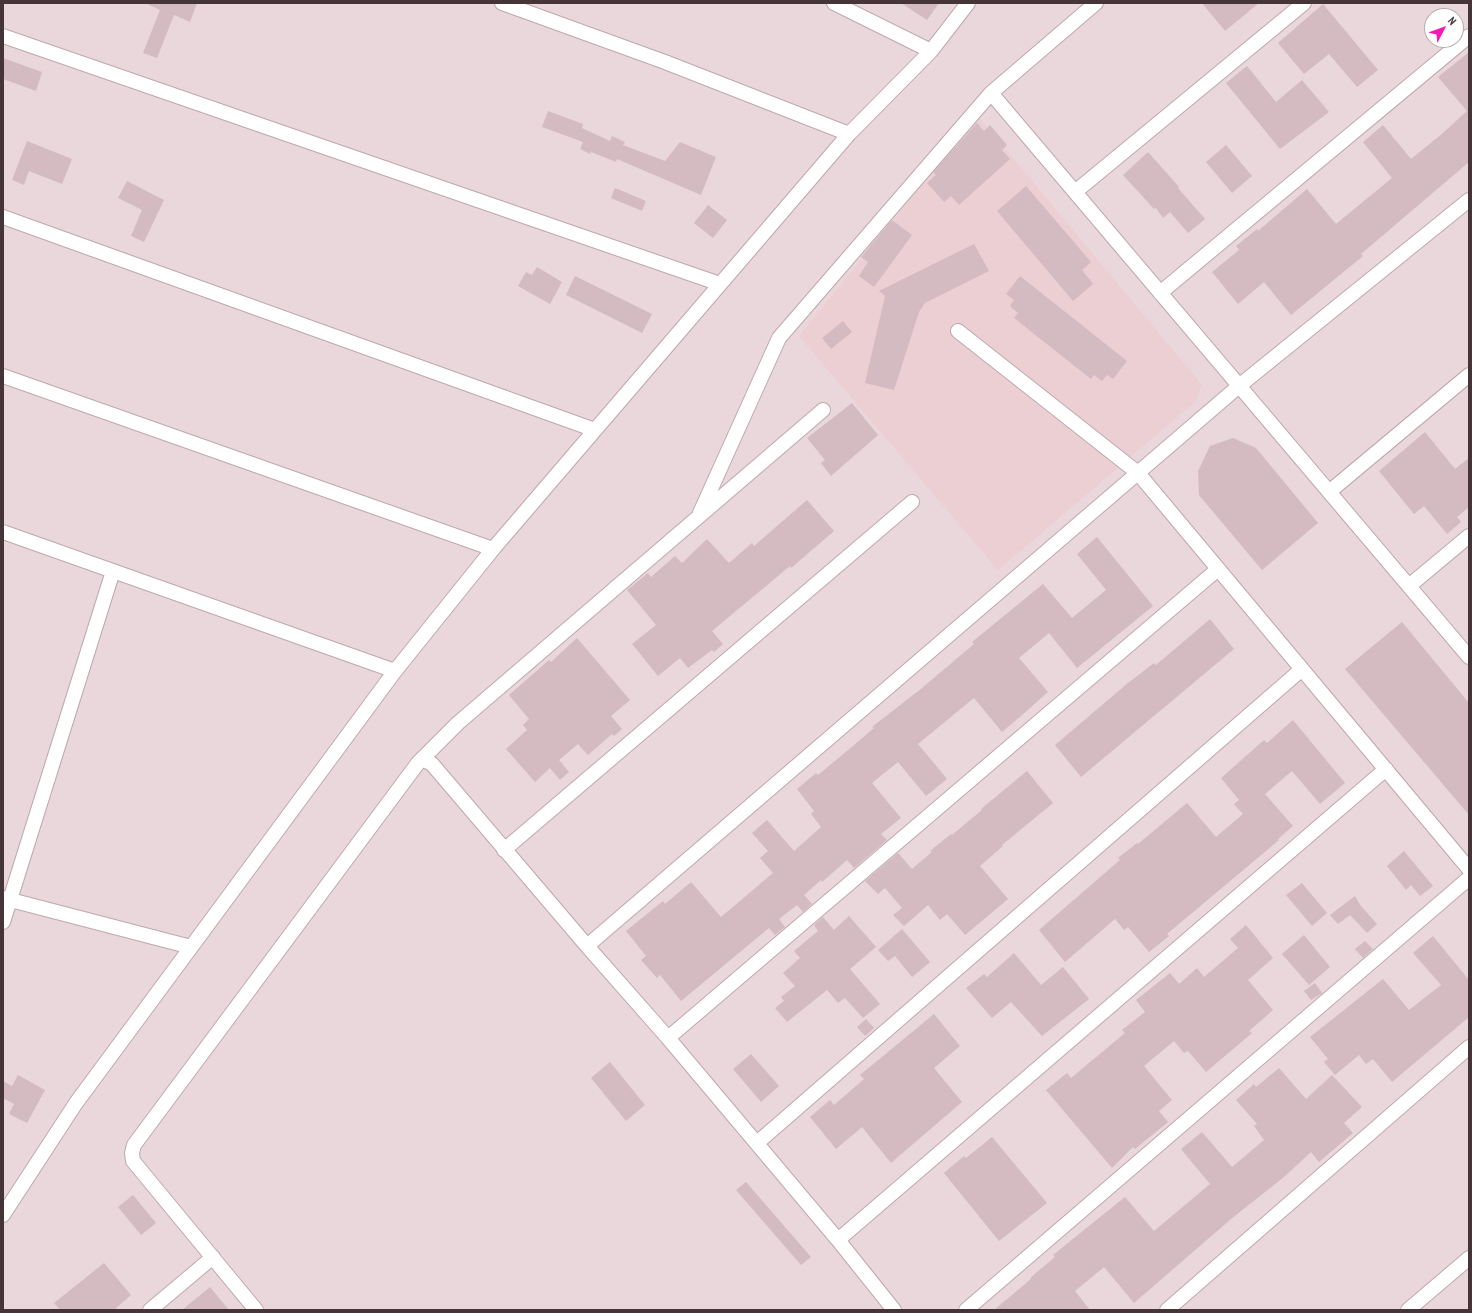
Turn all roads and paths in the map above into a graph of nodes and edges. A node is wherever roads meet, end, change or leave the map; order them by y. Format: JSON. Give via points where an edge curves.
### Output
{"nodes":[{"id":1,"x":502,"y":3,"type":"edge"},
{"id":2,"x":834,"y":3,"type":"edge"},
{"id":3,"x":968,"y":3,"type":"edge"},
{"id":4,"x":1096,"y":3,"type":"edge"},
{"id":5,"x":1304,"y":3,"type":"edge"},
{"id":6,"x":3,"y":36,"type":"edge"},
{"id":7,"x":1469,"y":36,"type":"edge"},
{"id":8,"x":930,"y":51,"type":"junction"},
{"id":9,"x":991,"y":93,"type":"junction"},
{"id":10,"x":849,"y":134,"type":"junction"},
{"id":11,"x":1075,"y":192,"type":"junction"},
{"id":12,"x":1469,"y":200,"type":"edge"},
{"id":13,"x":3,"y":217,"type":"edge"},
{"id":14,"x":720,"y":284,"type":"junction"},
{"id":15,"x":1160,"y":293,"type":"junction"},
{"id":16,"x":958,"y":331,"type":"dead end"},
{"id":17,"x":1469,"y":375,"type":"edge"},
{"id":18,"x":3,"y":376,"type":"edge"},
{"id":19,"x":1239,"y":386,"type":"junction"},
{"id":20,"x":823,"y":410,"type":"dead end"},
{"id":21,"x":595,"y":430,"type":"junction"},
{"id":22,"x":1138,"y":473,"type":"junction"},
{"id":23,"x":1329,"y":492,"type":"junction"},
{"id":24,"x":912,"y":502,"type":"dead end"},
{"id":25,"x":699,"y":517,"type":"junction"},
{"id":26,"x":3,"y":532,"type":"edge"},
{"id":27,"x":1469,"y":536,"type":"edge"},
{"id":28,"x":493,"y":549,"type":"junction"},
{"id":29,"x":1218,"y":569,"type":"junction"},
{"id":30,"x":113,"y":571,"type":"junction"},
{"id":31,"x":1408,"y":586,"type":"junction"},
{"id":32,"x":1469,"y":657,"type":"edge"},
{"id":33,"x":1302,"y":669,"type":"junction"},
{"id":34,"x":395,"y":671,"type":"junction"},
{"id":35,"x":422,"y":759,"type":"junction"},
{"id":36,"x":1386,"y":769,"type":"junction"},
{"id":37,"x":504,"y":850,"type":"junction"},
{"id":38,"x":1469,"y":869,"type":"edge"},
{"id":39,"x":1469,"y":878,"type":"edge"},
{"id":40,"x":6,"y":899,"type":"edge"},
{"id":41,"x":3,"y":922,"type":"edge"},
{"id":42,"x":586,"y":946,"type":"junction"},
{"id":43,"x":191,"y":947,"type":"junction"},
{"id":44,"x":668,"y":1038,"type":"junction"},
{"id":45,"x":1469,"y":1047,"type":"edge"},
{"id":46,"x":757,"y":1143,"type":"junction"},
{"id":47,"x":3,"y":1215,"type":"edge"},
{"id":48,"x":838,"y":1240,"type":"junction"},
{"id":49,"x":213,"y":1257,"type":"junction"},
{"id":50,"x":1469,"y":1258,"type":"edge"},
{"id":51,"x":150,"y":1310,"type":"edge"},
{"id":52,"x":256,"y":1310,"type":"edge"},
{"id":53,"x":894,"y":1310,"type":"edge"},
{"id":54,"x":966,"y":1310,"type":"edge"},
{"id":55,"x":1167,"y":1310,"type":"edge"},
{"id":56,"x":1408,"y":1310,"type":"edge"}],
"edges":[{"from":1,"to":10,"type":"street","via":[[665,62]]},
{"from":2,"to":8,"type":"street"},
{"from":3,"to":8,"type":"street"},
{"from":4,"to":9,"type":"street"},
{"from":5,"to":11,"type":"street"},
{"from":6,"to":14,"type":"street"},
{"from":7,"to":15,"type":"street"},
{"from":8,"to":10,"type":"street"},
{"from":9,"to":11,"type":"street"},
{"from":9,"to":25,"type":"street","via":[[779,338]]},
{"from":10,"to":14,"type":"street"},
{"from":11,"to":15,"type":"street"},
{"from":12,"to":19,"type":"street"},
{"from":13,"to":21,"type":"street"},
{"from":14,"to":21,"type":"street"},
{"from":15,"to":19,"type":"street"},
{"from":16,"to":22,"type":"street"},
{"from":17,"to":23,"type":"street"},
{"from":18,"to":28,"type":"street"},
{"from":19,"to":22,"type":"street"},
{"from":19,"to":23,"type":"street"},
{"from":20,"to":25,"type":"street"},
{"from":21,"to":28,"type":"street"},
{"from":22,"to":29,"type":"street"},
{"from":22,"to":42,"type":"street"},
{"from":23,"to":31,"type":"street"},
{"from":24,"to":37,"type":"street"},
{"from":25,"to":35,"type":"street","via":[[458,723]]},
{"from":26,"to":30,"type":"street"},
{"from":27,"to":31,"type":"street"},
{"from":28,"to":34,"type":"street"},
{"from":29,"to":33,"type":"street"},
{"from":29,"to":44,"type":"street"},
{"from":30,"to":34,"type":"street"},
{"from":30,"to":40,"type":"street"},
{"from":31,"to":32,"type":"street"},
{"from":33,"to":36,"type":"street"},
{"from":33,"to":46,"type":"street"},
{"from":34,"to":43,"type":"street"},
{"from":35,"to":37,"type":"street","via":[[432,764]]},
{"from":35,"to":49,"type":"street","via":[[134,1146],[133,1161]]},
{"from":36,"to":38,"type":"street"},
{"from":36,"to":48,"type":"street"},
{"from":37,"to":42,"type":"street"},
{"from":39,"to":54,"type":"street"},
{"from":40,"to":41,"type":"street"},
{"from":40,"to":43,"type":"street"},
{"from":42,"to":44,"type":"street"},
{"from":43,"to":47,"type":"street","via":[[76,1103]]},
{"from":44,"to":46,"type":"street"},
{"from":45,"to":55,"type":"street"},
{"from":46,"to":48,"type":"street"},
{"from":48,"to":53,"type":"street"},
{"from":49,"to":51,"type":"street"},
{"from":49,"to":52,"type":"street"},
{"from":50,"to":56,"type":"street"}]}
